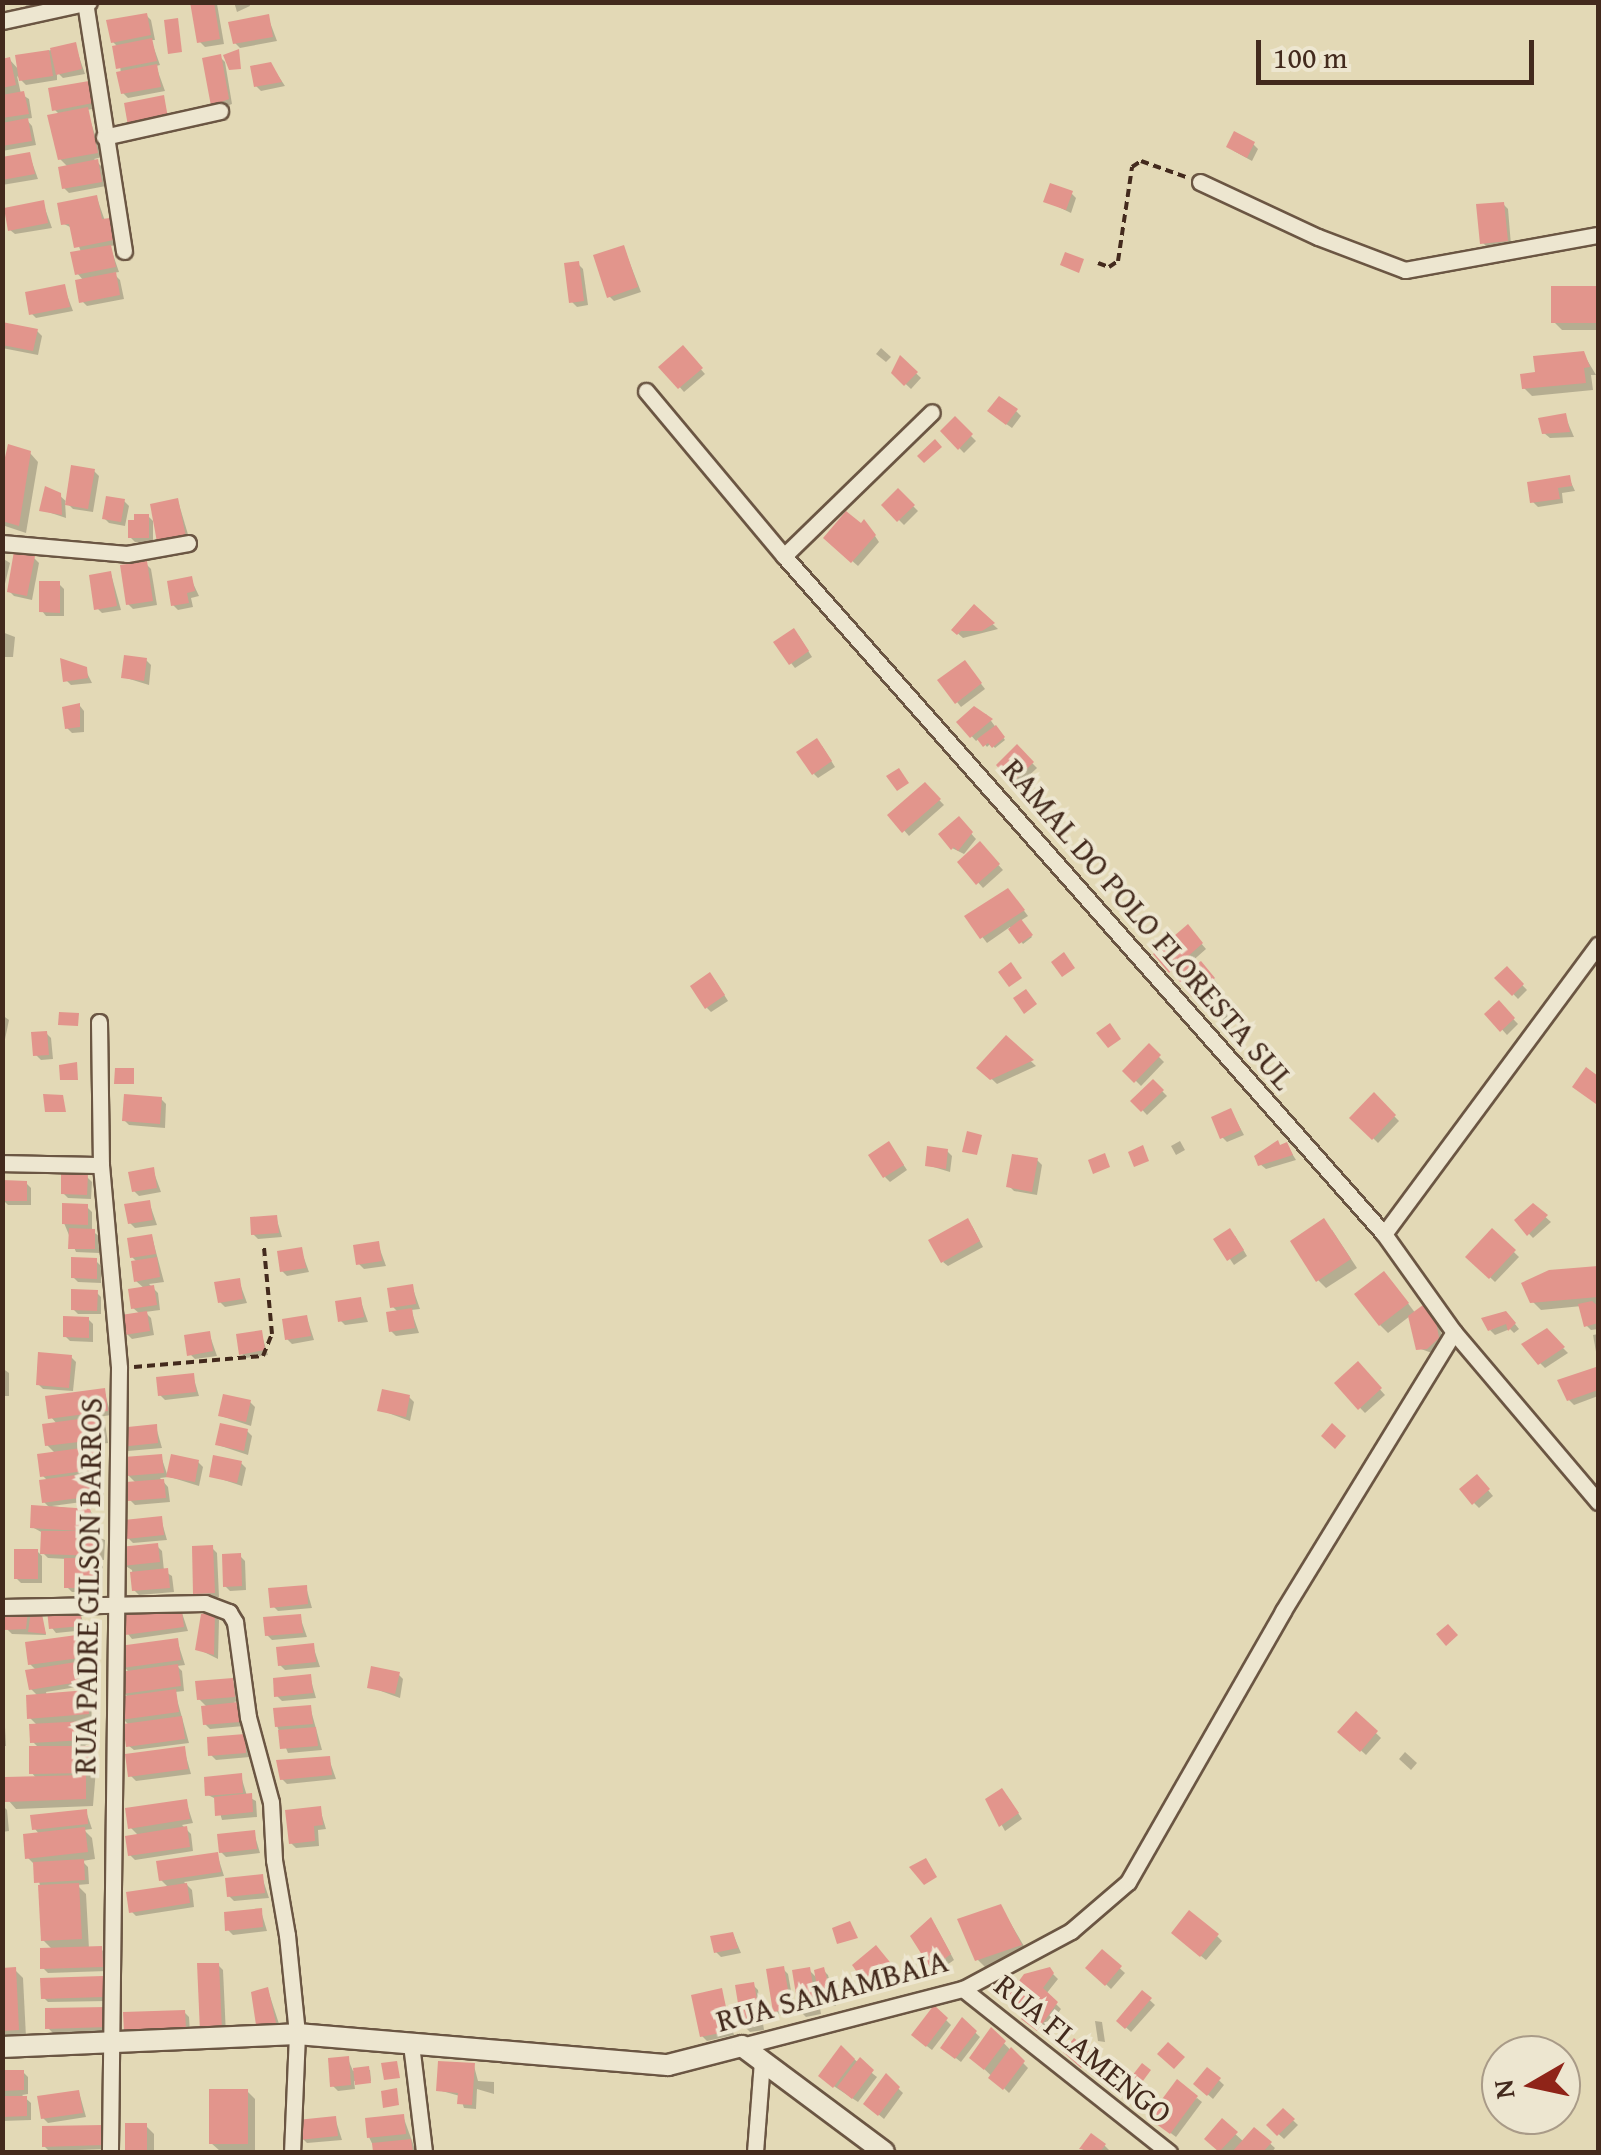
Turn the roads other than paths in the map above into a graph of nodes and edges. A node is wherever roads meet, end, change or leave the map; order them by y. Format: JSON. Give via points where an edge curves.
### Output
{"nodes":[{"id":1,"x":86,"y":3,"type":"edge"},
{"id":2,"x":2,"y":22,"type":"edge"},
{"id":3,"x":220,"y":111,"type":"dead end"},
{"id":4,"x":104,"y":137,"type":"junction"},
{"id":5,"x":1200,"y":182,"type":"road end"},
{"id":6,"x":1598,"y":235,"type":"edge"},
{"id":7,"x":124,"y":251,"type":"dead end"},
{"id":8,"x":646,"y":391,"type":"dead end"},
{"id":9,"x":932,"y":412,"type":"dead end"},
{"id":10,"x":2,"y":543,"type":"edge"},
{"id":11,"x":188,"y":543,"type":"dead end"},
{"id":12,"x":784,"y":556,"type":"junction"},
{"id":13,"x":1598,"y":945,"type":"edge"},
{"id":14,"x":98,"y":1022,"type":"dead end"},
{"id":15,"x":2,"y":1163,"type":"edge"},
{"id":16,"x":101,"y":1164,"type":"junction"},
{"id":17,"x":1384,"y":1234,"type":"junction"},
{"id":18,"x":1454,"y":1332,"type":"junction"},
{"id":19,"x":1598,"y":1502,"type":"edge"},
{"id":20,"x":114,"y":1605,"type":"junction"},
{"id":21,"x":2,"y":1607,"type":"edge"},
{"id":22,"x":963,"y":1988,"type":"junction"},
{"id":23,"x":296,"y":2034,"type":"junction"},
{"id":24,"x":110,"y":2042,"type":"junction"},
{"id":25,"x":411,"y":2044,"type":"junction"},
{"id":26,"x":742,"y":2046,"type":"junction"},
{"id":27,"x":2,"y":2047,"type":"edge"},
{"id":28,"x":762,"y":2062,"type":"junction"},
{"id":29,"x":110,"y":2152,"type":"edge"},
{"id":30,"x":292,"y":2152,"type":"edge"},
{"id":31,"x":424,"y":2152,"type":"edge"},
{"id":32,"x":755,"y":2152,"type":"edge"},
{"id":33,"x":884,"y":2152,"type":"edge"},
{"id":34,"x":1169,"y":2152,"type":"edge"}],
"edges":[{"from":1,"to":2,"type":"street"},
{"from":1,"to":4,"type":"street"},
{"from":3,"to":4,"type":"street"},
{"from":4,"to":7,"type":"street"},
{"from":5,"to":6,"type":"street","via":[[1405,270]]},
{"from":8,"to":12,"type":"street","name":"RAMAL DO POLO FLORESTA SUL"},
{"from":9,"to":12,"type":"street"},
{"from":10,"to":11,"type":"street","via":[[127,554]]},
{"from":12,"to":17,"type":"street","name":"RAMAL DO POLO FLORESTA SUL"},
{"from":13,"to":17,"type":"street"},
{"from":14,"to":16,"type":"street","name":"RUA PADRE GILSON BARROS"},
{"from":15,"to":16,"type":"street"},
{"from":16,"to":20,"type":"street","name":"RUA PADRE GILSON BARROS","via":[[120,1368]]},
{"from":17,"to":18,"type":"street","name":"RAMAL DO POLO FLORESTA SUL"},
{"from":18,"to":19,"type":"street","name":"RAMAL DO POLO FLORESTA SUL"},
{"from":18,"to":22,"type":"street","name":"RUA SAMAMBAIA","via":[[1128,1882],[1071,1932]]},
{"from":20,"to":21,"type":"street"},
{"from":20,"to":23,"type":"street","via":[[218,1606],[235,1622],[248,1717],[271,1802]]},
{"from":20,"to":24,"type":"street","name":"RUA PADRE GILSON BARROS"},
{"from":22,"to":26,"type":"street","name":"RUA SAMAMBAIA"},
{"from":22,"to":34,"type":"street","name":"RUA FLAMENGO"},
{"from":23,"to":24,"type":"street","name":"RUA SAMAMBAIA"},
{"from":23,"to":25,"type":"street","name":"RUA SAMAMBAIA"},
{"from":23,"to":30,"type":"street"},
{"from":24,"to":27,"type":"street","name":"RUA SAMAMBAIA"},
{"from":24,"to":29,"type":"street","name":"RUA PADRE GILSON BARROS"},
{"from":25,"to":26,"type":"street","name":"RUA SAMAMBAIA","via":[[668,2064]]},
{"from":25,"to":31,"type":"street"},
{"from":26,"to":28,"type":"street"},
{"from":28,"to":32,"type":"street"},
{"from":28,"to":33,"type":"street"}]}
